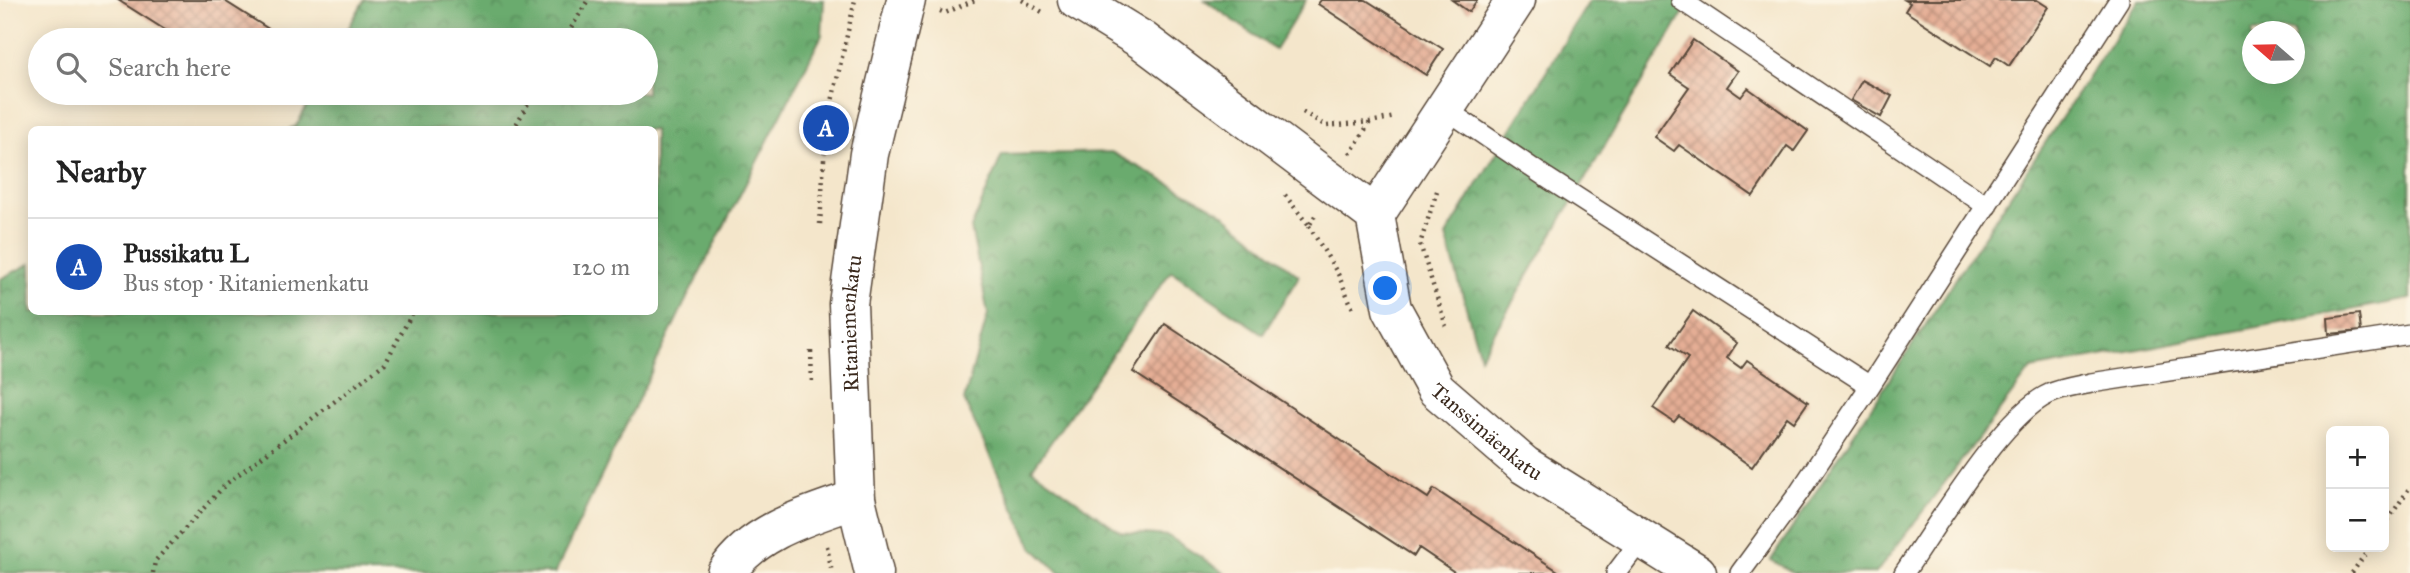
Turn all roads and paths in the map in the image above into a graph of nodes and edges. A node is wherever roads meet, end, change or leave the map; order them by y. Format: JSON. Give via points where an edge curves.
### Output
{"nodes":[{"id":1,"x":588,"y":0,"type":"edge"},
{"id":2,"x":906,"y":0,"type":"edge"},
{"id":3,"x":1077,"y":0,"type":"edge"},
{"id":4,"x":1516,"y":0,"type":"edge"},
{"id":5,"x":1681,"y":0,"type":"edge"},
{"id":6,"x":2119,"y":0,"type":"edge"},
{"id":7,"x":571,"y":28,"type":"edge"},
{"id":8,"x":527,"y":105,"type":"edge"},
{"id":9,"x":1444,"y":108,"type":"junction"},
{"id":10,"x":515,"y":126,"type":"edge"},
{"id":11,"x":1439,"y":183,"type":"dead end"},
{"id":12,"x":1987,"y":205,"type":"junction"},
{"id":13,"x":1376,"y":215,"type":"junction"},
{"id":14,"x":410,"y":315,"type":"edge"},
{"id":15,"x":2410,"y":334,"type":"edge"},
{"id":16,"x":1448,"y":335,"type":"dead end"},
{"id":17,"x":1870,"y":386,"type":"junction"},
{"id":18,"x":2410,"y":487,"type":"edge"},
{"id":19,"x":856,"y":499,"type":"junction"},
{"id":20,"x":2389,"y":518,"type":"edge"},
{"id":21,"x":1641,"y":540,"type":"junction"},
{"id":22,"x":2367,"y":552,"type":"edge"},
{"id":23,"x":153,"y":573,"type":"edge"},
{"id":24,"x":726,"y":573,"type":"edge"},
{"id":25,"x":874,"y":573,"type":"edge"},
{"id":26,"x":1616,"y":573,"type":"edge"},
{"id":27,"x":1697,"y":573,"type":"edge"},
{"id":28,"x":1740,"y":573,"type":"edge"},
{"id":29,"x":1904,"y":573,"type":"edge"},
{"id":30,"x":2352,"y":573,"type":"edge"}],
"edges":[{"from":1,"to":7,"type":"path"},
{"from":2,"to":19,"type":"street","name":"Ritaniemenkatu","via":[[869,154],[848,304]]},
{"from":3,"to":13,"type":"street","via":[[1142,40]]},
{"from":4,"to":9,"type":"street"},
{"from":5,"to":12,"type":"lane"},
{"from":6,"to":12,"type":"lane"},
{"from":8,"to":10,"type":"path"},
{"from":9,"to":13,"type":"street"},
{"from":9,"to":17,"type":"lane"},
{"from":11,"to":16,"type":"path","via":[[1420,244]]},
{"from":12,"to":17,"type":"lane"},
{"from":13,"to":21,"type":"street","name":"Tanssimäenkatu","via":[[1392,309],[1436,389],[1524,465]]},
{"from":14,"to":23,"type":"path","via":[[385,363],[226,484],[155,561]]},
{"from":15,"to":29,"type":"lane","via":[[2091,383],[2049,394],[2026,410],[1986,454]]},
{"from":17,"to":28,"type":"lane"},
{"from":18,"to":20,"type":"path"},
{"from":19,"to":24,"type":"street","via":[[765,537]]},
{"from":19,"to":25,"type":"street","name":"Ritaniemenkatu"},
{"from":21,"to":26,"type":"lane"},
{"from":21,"to":27,"type":"street","name":"Tanssimäenkatu"},
{"from":22,"to":30,"type":"path"}]}
